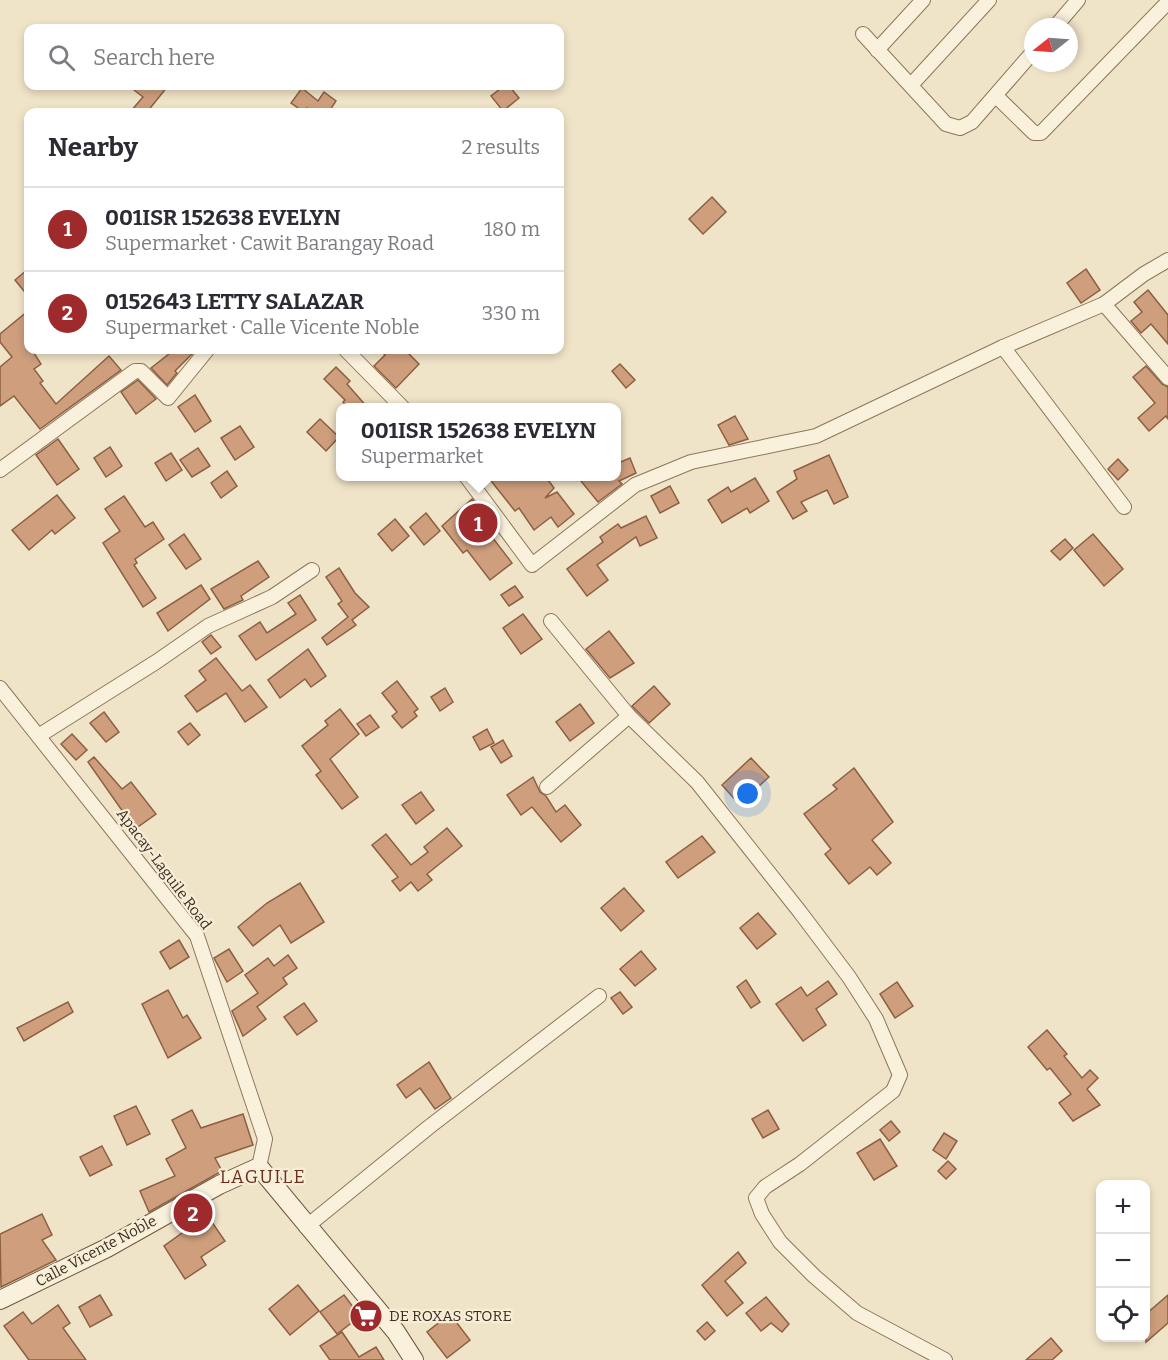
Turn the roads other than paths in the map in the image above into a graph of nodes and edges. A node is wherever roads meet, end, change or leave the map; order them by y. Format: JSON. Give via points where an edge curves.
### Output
{"nodes":[{"id":1,"x":923,"y":0,"type":"edge"},
{"id":2,"x":989,"y":0,"type":"edge"},
{"id":3,"x":1078,"y":0,"type":"edge"},
{"id":4,"x":1168,"y":2,"type":"edge"},
{"id":5,"x":1063,"y":18,"type":"edge"},
{"id":6,"x":862,"y":34,"type":"dead end"},
{"id":7,"x":877,"y":50,"type":"junction"},
{"id":8,"x":1024,"y":63,"type":"edge"},
{"id":9,"x":912,"y":84,"type":"junction"},
{"id":10,"x":996,"y":96,"type":"junction"},
{"id":11,"x":1168,"y":260,"type":"edge"},
{"id":12,"x":1104,"y":304,"type":"junction"},
{"id":13,"x":1003,"y":347,"type":"junction"},
{"id":14,"x":204,"y":354,"type":"edge"},
{"id":15,"x":350,"y":354,"type":"edge"},
{"id":16,"x":1168,"y":378,"type":"edge"},
{"id":17,"x":398,"y":403,"type":"edge"},
{"id":18,"x":0,"y":470,"type":"edge"},
{"id":19,"x":469,"y":481,"type":"edge"},
{"id":20,"x":1124,"y":507,"type":"dead end"},
{"id":21,"x":312,"y":570,"type":"dead end"},
{"id":22,"x":551,"y":621,"type":"dead end"},
{"id":23,"x":0,"y":688,"type":"edge"},
{"id":24,"x":629,"y":716,"type":"junction"},
{"id":25,"x":40,"y":735,"type":"junction"},
{"id":26,"x":547,"y":787,"type":"dead end"},
{"id":27,"x":599,"y":996,"type":"dead end"},
{"id":28,"x":258,"y":1167,"type":"junction"},
{"id":29,"x":306,"y":1227,"type":"junction"},
{"id":30,"x":0,"y":1300,"type":"edge"},
{"id":31,"x":414,"y":1360,"type":"edge"},
{"id":32,"x":945,"y":1360,"type":"edge"}],
"edges":[{"from":1,"to":7,"type":"street"},
{"from":2,"to":9,"type":"street"},
{"from":3,"to":5,"type":"street"},
{"from":4,"to":10,"type":"street","via":[[1041,133],[1034,133]]},
{"from":6,"to":7,"type":"street"},
{"from":7,"to":9,"type":"street"},
{"from":8,"to":10,"type":"street"},
{"from":9,"to":10,"type":"street","via":[[946,124],[960,128],[972,122]]},
{"from":11,"to":12,"type":"street"},
{"from":12,"to":13,"type":"street"},
{"from":12,"to":16,"type":"street"},
{"from":13,"to":19,"type":"street","via":[[816,436],[691,462],[635,485],[532,565]]},
{"from":13,"to":20,"type":"street"},
{"from":14,"to":18,"type":"street","via":[[168,398],[141,371],[135,371]]},
{"from":15,"to":17,"type":"street"},
{"from":21,"to":25,"type":"street","via":[[272,597],[208,626]]},
{"from":22,"to":24,"type":"street"},
{"from":23,"to":25,"type":"street","name":"Apacay-Laguile Road"},
{"from":24,"to":26,"type":"street"},
{"from":24,"to":32,"type":"street","via":[[697,782],[800,912],[876,1019],[900,1075],[893,1091],[765,1187],[756,1198],[762,1214],[780,1242],[857,1313]]},
{"from":25,"to":28,"type":"street","name":"Apacay-Laguile Road","via":[[197,936],[265,1139]]},
{"from":27,"to":29,"type":"street"},
{"from":28,"to":29,"type":"street"},
{"from":28,"to":30,"type":"street","name":"Calle Vicente Noble"},
{"from":29,"to":31,"type":"street","via":[[396,1332]]}]}
